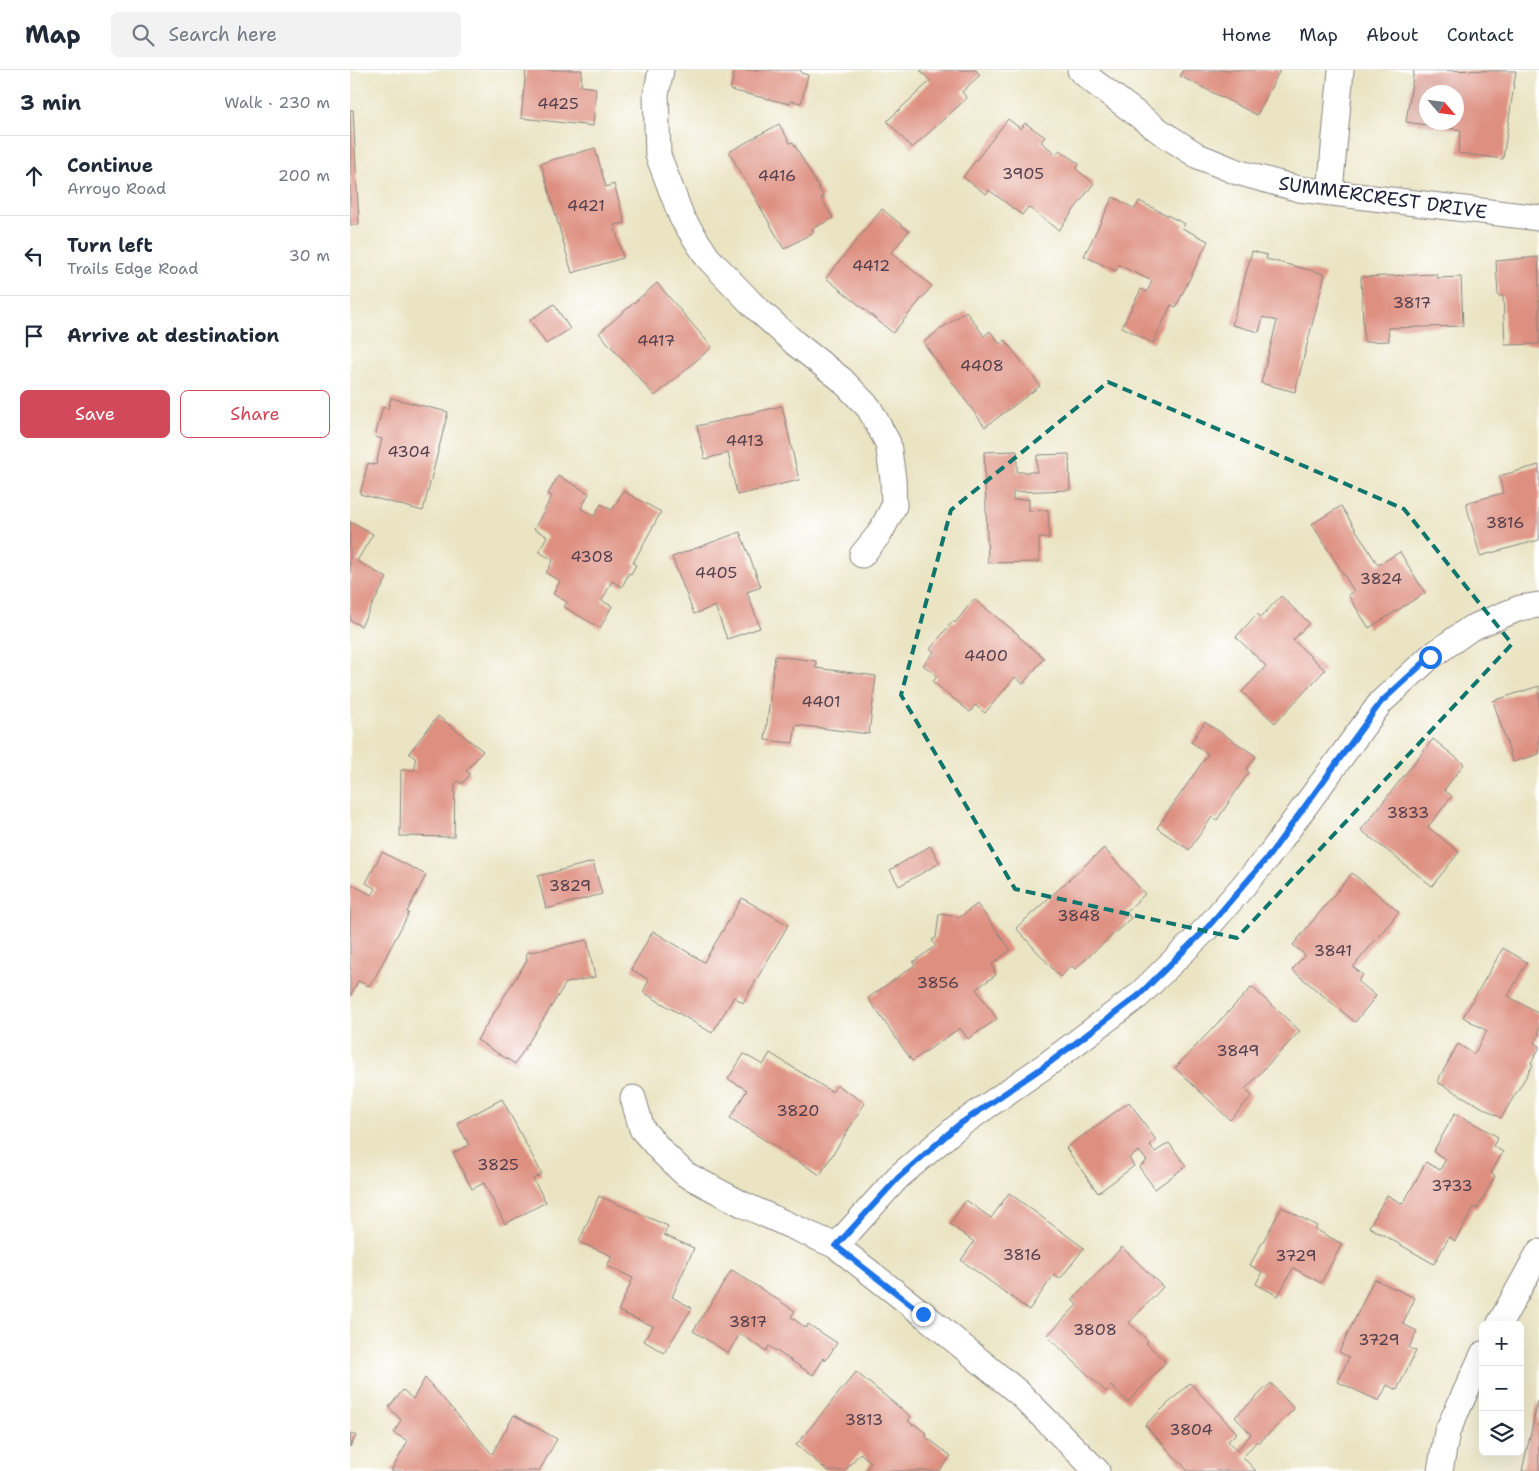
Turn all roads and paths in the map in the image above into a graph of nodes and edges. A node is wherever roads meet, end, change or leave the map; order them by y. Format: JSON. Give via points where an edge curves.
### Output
{"nodes":[{"id":1,"x":661,"y":70,"type":"edge"},
{"id":2,"x":1080,"y":70,"type":"edge"},
{"id":3,"x":1341,"y":70,"type":"edge"},
{"id":4,"x":1330,"y":192,"type":"junction"},
{"id":5,"x":1539,"y":218,"type":"edge"},
{"id":6,"x":862,"y":555,"type":"dead end"},
{"id":7,"x":1539,"y":605,"type":"edge"},
{"id":8,"x":633,"y":1098,"type":"dead end"},
{"id":9,"x":836,"y":1246,"type":"junction"},
{"id":10,"x":1539,"y":1252,"type":"edge"},
{"id":11,"x":1501,"y":1321,"type":"edge"},
{"id":12,"x":1479,"y":1360,"type":"edge"},
{"id":13,"x":1097,"y":1471,"type":"edge"},
{"id":14,"x":1440,"y":1471,"type":"edge"}],
"edges":[{"from":1,"to":6,"type":"street","via":[[656,94],[658,155],[682,218],[708,258],[753,305],[841,379],[868,408],[888,443],[894,506],[880,533]]},
{"from":2,"to":4,"type":"street","name":"SUMMERCREST DRIVE","via":[[1198,156],[1237,172],[1290,187]]},
{"from":3,"to":4,"type":"street"},
{"from":4,"to":5,"type":"street","name":"SUMMERCREST DRIVE"},
{"from":7,"to":9,"type":"street","via":[[1520,608],[1471,628],[1430,657],[1381,702],[1268,857],[1207,928],[1138,996],[957,1126],[898,1178]]},
{"from":8,"to":9,"type":"street","via":[[642,1128],[685,1174],[744,1205]]},
{"from":9,"to":13,"type":"street","via":[[1019,1393]]},
{"from":10,"to":11,"type":"street"},
{"from":12,"to":14,"type":"street","via":[[1447,1432]]}]}
